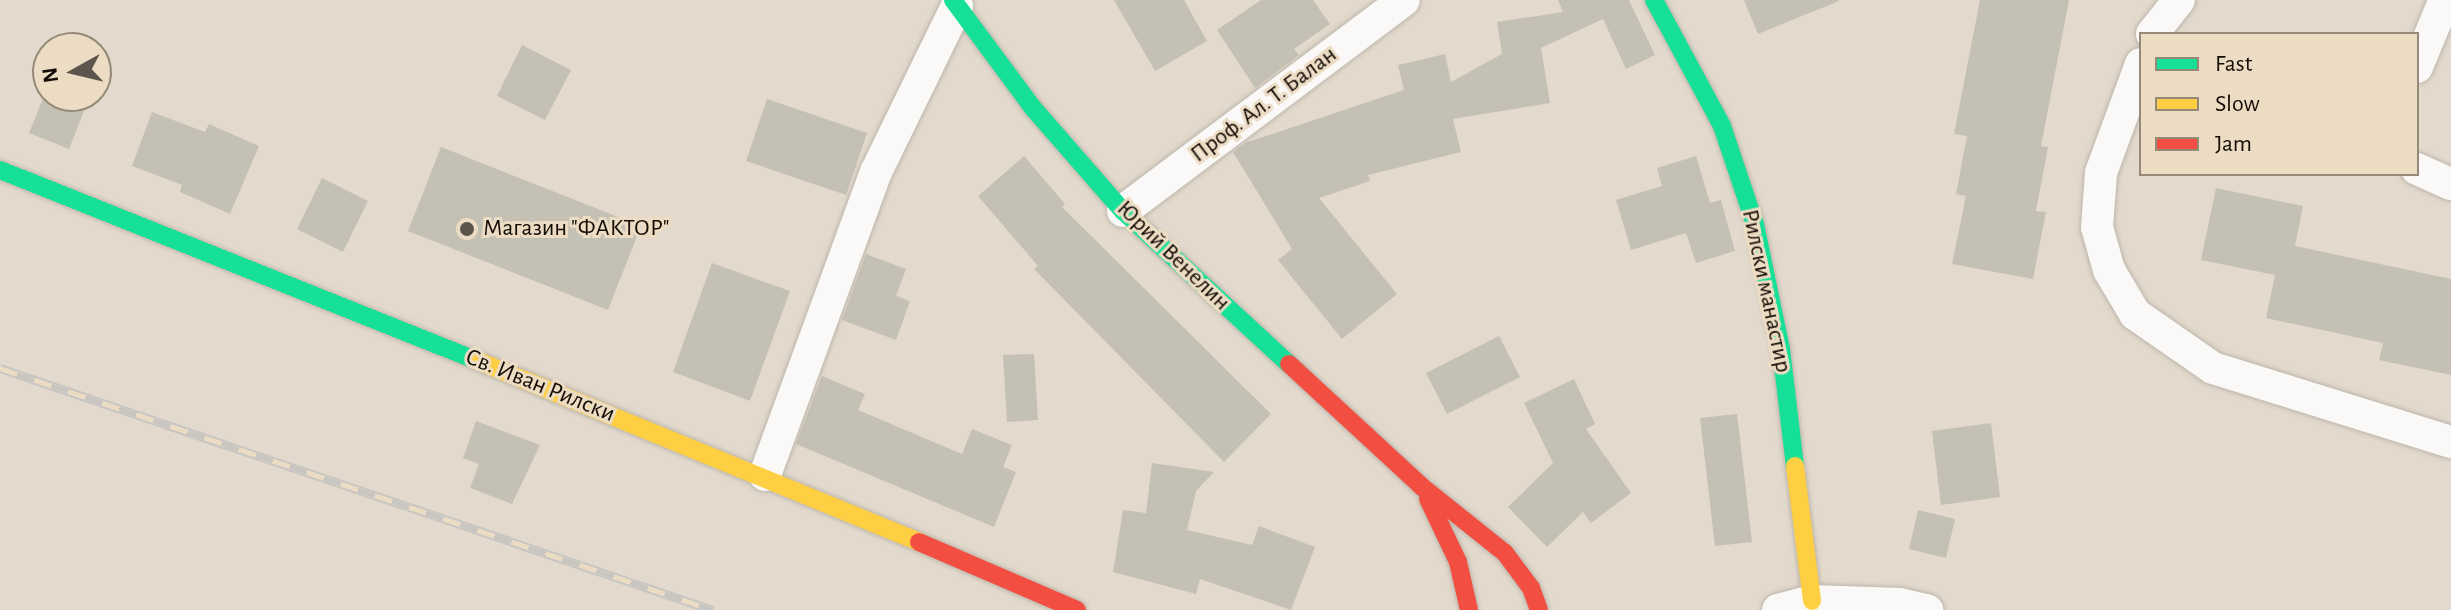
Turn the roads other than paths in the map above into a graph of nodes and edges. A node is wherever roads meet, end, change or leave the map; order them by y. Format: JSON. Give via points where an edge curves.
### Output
{"nodes":[{"id":1,"x":1404,"y":0,"type":"edge"},
{"id":2,"x":1654,"y":0,"type":"edge"},
{"id":3,"x":2179,"y":0,"type":"edge"},
{"id":4,"x":955,"y":3,"type":"edge"},
{"id":5,"x":2441,"y":3,"type":"edge"},
{"id":6,"x":2154,"y":32,"type":"edge"},
{"id":7,"x":2419,"y":62,"type":"edge"},
{"id":8,"x":2139,"y":69,"type":"edge"},
{"id":9,"x":0,"y":170,"type":"edge"},
{"id":10,"x":2419,"y":170,"type":"edge"},
{"id":11,"x":2451,"y":184,"type":"edge"},
{"id":12,"x":1123,"y":211,"type":"junction"},
{"id":13,"x":2451,"y":442,"type":"edge"},
{"id":14,"x":765,"y":475,"type":"junction"},
{"id":15,"x":1421,"y":486,"type":"junction"},
{"id":16,"x":1812,"y":601,"type":"junction"},
{"id":17,"x":1077,"y":610,"type":"edge"},
{"id":18,"x":1469,"y":610,"type":"edge"},
{"id":19,"x":1539,"y":610,"type":"edge"},
{"id":20,"x":1778,"y":610,"type":"edge"},
{"id":21,"x":1927,"y":610,"type":"edge"}],
"edges":[{"from":1,"to":12,"type":"street","name":"Проф. Ал. Т. Балан"},
{"from":2,"to":16,"type":"street","name":"Рилски манастир","via":[[1722,126],[1755,224],[1781,349]]},
{"from":3,"to":6,"type":"street"},
{"from":4,"to":12,"type":"street","name":"Юрий Венелин","via":[[1033,108]]},
{"from":4,"to":14,"type":"street","via":[[876,172]]},
{"from":5,"to":7,"type":"street"},
{"from":8,"to":13,"type":"street","via":[[2101,173],[2097,227],[2109,270],[2135,314],[2213,368]]},
{"from":9,"to":14,"type":"street","name":"Св. Иван Рилски"},
{"from":10,"to":11,"type":"street"},
{"from":12,"to":15,"type":"street","name":"Юрий Венелин"},
{"from":14,"to":17,"type":"street","name":"Св. Иван Рилски"},
{"from":15,"to":18,"type":"street","name":"Юрий Венелин","via":[[1454,551]]},
{"from":15,"to":19,"type":"street","name":"Юрий Венелин","via":[[1505,553],[1531,588]]},
{"from":16,"to":20,"type":"street"},
{"from":16,"to":21,"type":"street"}]}
